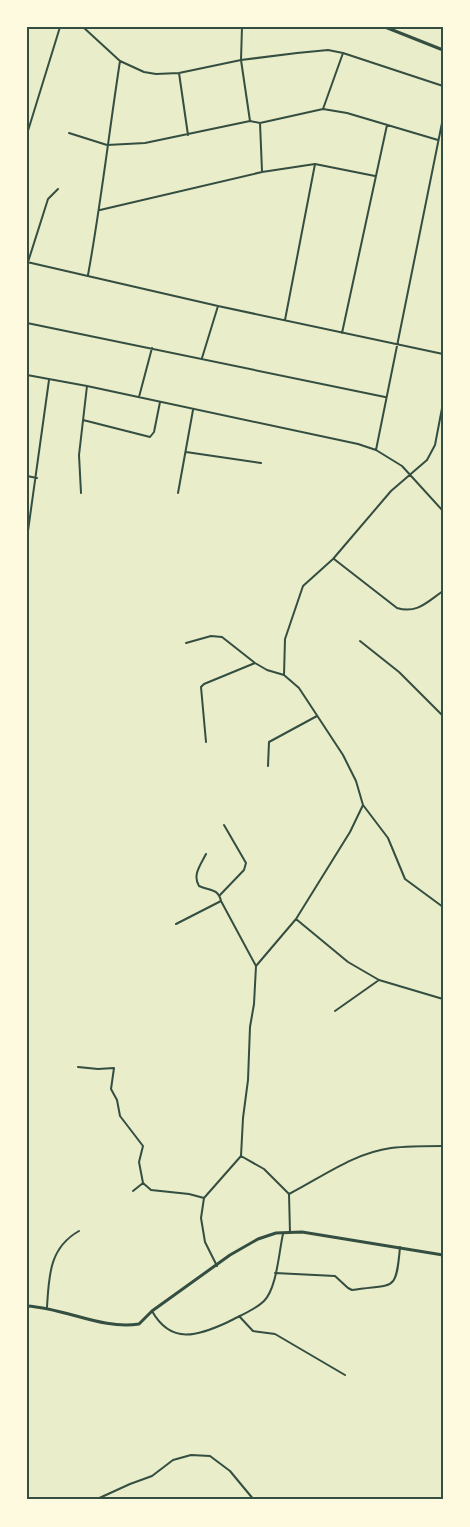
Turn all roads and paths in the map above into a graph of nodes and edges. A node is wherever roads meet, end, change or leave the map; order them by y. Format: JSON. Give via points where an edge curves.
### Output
{"nodes":[{"id":1,"x":60,"y":27,"type":"edge"},
{"id":2,"x":83,"y":27,"type":"edge"},
{"id":3,"x":242,"y":27,"type":"edge"},
{"id":4,"x":385,"y":27,"type":"edge"},
{"id":5,"x":443,"y":50,"type":"edge"},
{"id":6,"x":343,"y":53,"type":"junction"},
{"id":7,"x":241,"y":60,"type":"junction"},
{"id":8,"x":120,"y":61,"type":"junction"},
{"id":9,"x":179,"y":73,"type":"junction"},
{"id":10,"x":443,"y":86,"type":"edge"},
{"id":11,"x":323,"y":109,"type":"junction"},
{"id":12,"x":443,"y":118,"type":"edge"},
{"id":13,"x":250,"y":122,"type":"junction"},
{"id":14,"x":260,"y":123,"type":"junction"},
{"id":15,"x":387,"y":125,"type":"junction"},
{"id":16,"x":69,"y":133,"type":"dead end"},
{"id":17,"x":27,"y":134,"type":"edge"},
{"id":18,"x":188,"y":135,"type":"junction"},
{"id":19,"x":438,"y":140,"type":"junction"},
{"id":20,"x":107,"y":145,"type":"junction"},
{"id":21,"x":315,"y":164,"type":"junction"},
{"id":22,"x":262,"y":172,"type":"junction"},
{"id":23,"x":375,"y":176,"type":"junction"},
{"id":24,"x":58,"y":189,"type":"dead end"},
{"id":25,"x":99,"y":210,"type":"junction"},
{"id":26,"x":28,"y":262,"type":"edge"},
{"id":27,"x":88,"y":275,"type":"junction"},
{"id":28,"x":218,"y":306,"type":"junction"},
{"id":29,"x":285,"y":320,"type":"junction"},
{"id":30,"x":27,"y":323,"type":"edge"},
{"id":31,"x":342,"y":333,"type":"junction"},
{"id":32,"x":396,"y":344,"type":"junction"},
{"id":33,"x":152,"y":348,"type":"junction"},
{"id":34,"x":443,"y":354,"type":"edge"},
{"id":35,"x":202,"y":358,"type":"junction"},
{"id":36,"x":27,"y":375,"type":"edge"},
{"id":37,"x":50,"y":379,"type":"junction"},
{"id":38,"x":87,"y":386,"type":"junction"},
{"id":39,"x":139,"y":397,"type":"junction"},
{"id":40,"x":385,"y":397,"type":"junction"},
{"id":41,"x":160,"y":402,"type":"junction"},
{"id":42,"x":443,"y":403,"type":"edge"},
{"id":43,"x":193,"y":410,"type":"junction"},
{"id":44,"x":83,"y":420,"type":"junction"},
{"id":45,"x":376,"y":450,"type":"junction"},
{"id":46,"x":185,"y":452,"type":"junction"},
{"id":47,"x":261,"y":463,"type":"dead end"},
{"id":48,"x":409,"y":475,"type":"junction"},
{"id":49,"x":27,"y":476,"type":"edge"},
{"id":50,"x":37,"y":478,"type":"junction"},
{"id":51,"x":81,"y":493,"type":"dead end"},
{"id":52,"x":178,"y":493,"type":"dead end"},
{"id":53,"x":443,"y":511,"type":"edge"},
{"id":54,"x":27,"y":538,"type":"edge"},
{"id":55,"x":333,"y":559,"type":"junction"},
{"id":56,"x":443,"y":591,"type":"edge"},
{"id":57,"x":360,"y":641,"type":"dead end"},
{"id":58,"x":186,"y":644,"type":"dead end"},
{"id":59,"x":255,"y":663,"type":"junction"},
{"id":60,"x":284,"y":675,"type":"junction"},
{"id":61,"x":317,"y":716,"type":"junction"},
{"id":62,"x":443,"y":716,"type":"edge"},
{"id":63,"x":206,"y":742,"type":"dead end"},
{"id":64,"x":268,"y":766,"type":"dead end"},
{"id":65,"x":363,"y":805,"type":"junction"},
{"id":66,"x":224,"y":825,"type":"dead end"},
{"id":67,"x":206,"y":854,"type":"dead end"},
{"id":68,"x":220,"y":894,"type":"junction"},
{"id":69,"x":221,"y":901,"type":"junction"},
{"id":70,"x":443,"y":907,"type":"edge"},
{"id":71,"x":296,"y":919,"type":"junction"},
{"id":72,"x":176,"y":924,"type":"dead end"},
{"id":73,"x":256,"y":966,"type":"junction"},
{"id":74,"x":379,"y":980,"type":"junction"},
{"id":75,"x":443,"y":999,"type":"edge"},
{"id":76,"x":335,"y":1011,"type":"dead end"},
{"id":77,"x":78,"y":1067,"type":"dead end"},
{"id":78,"x":443,"y":1146,"type":"edge"},
{"id":79,"x":241,"y":1155,"type":"junction"},
{"id":80,"x":143,"y":1183,"type":"junction"},
{"id":81,"x":133,"y":1191,"type":"dead end"},
{"id":82,"x":289,"y":1194,"type":"junction"},
{"id":83,"x":204,"y":1198,"type":"junction"},
{"id":84,"x":79,"y":1231,"type":"dead end"},
{"id":85,"x":283,"y":1233,"type":"junction"},
{"id":86,"x":290,"y":1233,"type":"junction"},
{"id":87,"x":400,"y":1247,"type":"junction"},
{"id":88,"x":443,"y":1255,"type":"edge"},
{"id":89,"x":217,"y":1266,"type":"junction"},
{"id":90,"x":275,"y":1273,"type":"junction"},
{"id":91,"x":27,"y":1305,"type":"edge"},
{"id":92,"x":47,"y":1307,"type":"junction"},
{"id":93,"x":152,"y":1311,"type":"junction"},
{"id":94,"x":239,"y":1316,"type":"junction"},
{"id":95,"x":345,"y":1375,"type":"dead end"},
{"id":96,"x":95,"y":1500,"type":"edge"},
{"id":97,"x":254,"y":1500,"type":"edge"}],
"edges":[{"from":1,"to":17,"type":"street"},
{"from":2,"to":8,"type":"street"},
{"from":3,"to":7,"type":"street"},
{"from":4,"to":5,"type":"street"},
{"from":6,"to":7,"type":"street","via":[[328,50]]},
{"from":6,"to":10,"type":"street"},
{"from":6,"to":11,"type":"street"},
{"from":7,"to":9,"type":"street"},
{"from":7,"to":13,"type":"street"},
{"from":8,"to":9,"type":"street","via":[[144,72]]},
{"from":8,"to":20,"type":"street"},
{"from":9,"to":18,"type":"street"},
{"from":11,"to":14,"type":"street"},
{"from":11,"to":15,"type":"street"},
{"from":12,"to":19,"type":"street"},
{"from":13,"to":14,"type":"street"},
{"from":13,"to":18,"type":"street"},
{"from":14,"to":22,"type":"street"},
{"from":15,"to":19,"type":"street"},
{"from":15,"to":23,"type":"street"},
{"from":16,"to":20,"type":"street"},
{"from":18,"to":20,"type":"street"},
{"from":19,"to":32,"type":"street"},
{"from":20,"to":25,"type":"street"},
{"from":21,"to":22,"type":"street"},
{"from":21,"to":23,"type":"street"},
{"from":21,"to":29,"type":"street"},
{"from":22,"to":25,"type":"street"},
{"from":23,"to":31,"type":"street"},
{"from":24,"to":26,"type":"street","via":[[48,199]]},
{"from":25,"to":27,"type":"street"},
{"from":26,"to":27,"type":"street"},
{"from":27,"to":28,"type":"street"},
{"from":28,"to":29,"type":"street"},
{"from":28,"to":35,"type":"street"},
{"from":29,"to":31,"type":"street"},
{"from":30,"to":33,"type":"street"},
{"from":31,"to":32,"type":"street"},
{"from":32,"to":34,"type":"street"},
{"from":32,"to":40,"type":"street"},
{"from":33,"to":35,"type":"street"},
{"from":33,"to":39,"type":"street"},
{"from":35,"to":40,"type":"street"},
{"from":36,"to":37,"type":"street"},
{"from":37,"to":38,"type":"street"},
{"from":37,"to":50,"type":"street"},
{"from":38,"to":39,"type":"street"},
{"from":38,"to":44,"type":"street"},
{"from":39,"to":41,"type":"street"},
{"from":40,"to":45,"type":"street"},
{"from":41,"to":43,"type":"street"},
{"from":41,"to":44,"type":"street","via":[[150,437]]},
{"from":42,"to":48,"type":"street","via":[[432,453]]},
{"from":43,"to":45,"type":"street"},
{"from":43,"to":46,"type":"street"},
{"from":44,"to":51,"type":"street","via":[[79,455]]},
{"from":45,"to":48,"type":"street"},
{"from":46,"to":47,"type":"street"},
{"from":46,"to":52,"type":"street"},
{"from":48,"to":53,"type":"street"},
{"from":48,"to":55,"type":"street","via":[[391,490]]},
{"from":49,"to":50,"type":"street"},
{"from":50,"to":54,"type":"street"},
{"from":55,"to":56,"type":"street","via":[[397,608],[418,608]]},
{"from":55,"to":60,"type":"street","via":[[303,586],[285,639]]},
{"from":57,"to":62,"type":"street","via":[[399,672]]},
{"from":58,"to":59,"type":"street","via":[[217,636]]},
{"from":59,"to":60,"type":"street"},
{"from":59,"to":63,"type":"street","via":[[201,687]]},
{"from":60,"to":61,"type":"street","via":[[299,688]]},
{"from":61,"to":64,"type":"street","via":[[269,742]]},
{"from":61,"to":65,"type":"street","via":[[343,755]]},
{"from":65,"to":70,"type":"street","via":[[388,838],[405,879]]},
{"from":65,"to":71,"type":"street"},
{"from":66,"to":68,"type":"street","via":[[246,863]]},
{"from":67,"to":68,"type":"street","via":[[196,881]]},
{"from":68,"to":69,"type":"street"},
{"from":69,"to":72,"type":"street"},
{"from":69,"to":73,"type":"street"},
{"from":71,"to":73,"type":"street"},
{"from":71,"to":74,"type":"street","via":[[348,962]]},
{"from":73,"to":79,"type":"street"},
{"from":74,"to":75,"type":"street"},
{"from":74,"to":76,"type":"street"},
{"from":77,"to":80,"type":"street","via":[[114,1068],[111,1089],[120,1116],[143,1146],[139,1162]]},
{"from":78,"to":82,"type":"street","via":[[389,1148],[344,1163]]},
{"from":79,"to":82,"type":"street","via":[[256,1162]]},
{"from":79,"to":83,"type":"street"},
{"from":80,"to":81,"type":"street"},
{"from":80,"to":83,"type":"street","via":[[151,1190]]},
{"from":82,"to":86,"type":"street"},
{"from":83,"to":89,"type":"street","via":[[201,1218],[205,1242]]},
{"from":84,"to":92,"type":"street","via":[[64,1241],[50,1266]]},
{"from":85,"to":86,"type":"street"},
{"from":85,"to":89,"type":"street","via":[[258,1239]]},
{"from":85,"to":90,"type":"street"},
{"from":86,"to":87,"type":"street"},
{"from":87,"to":88,"type":"street"},
{"from":87,"to":90,"type":"street","via":[[398,1275],[387,1286],[352,1290],[334,1276]]},
{"from":89,"to":93,"type":"street"},
{"from":90,"to":94,"type":"street","via":[[265,1300]]},
{"from":91,"to":92,"type":"street"},
{"from":92,"to":93,"type":"street","via":[[117,1326],[139,1324]]},
{"from":93,"to":94,"type":"street","via":[[160,1325],[192,1335]]},
{"from":94,"to":95,"type":"street","via":[[253,1331],[275,1335]]},
{"from":96,"to":97,"type":"street","via":[[152,1476],[173,1460],[191,1455],[210,1456],[230,1471]]}]}
